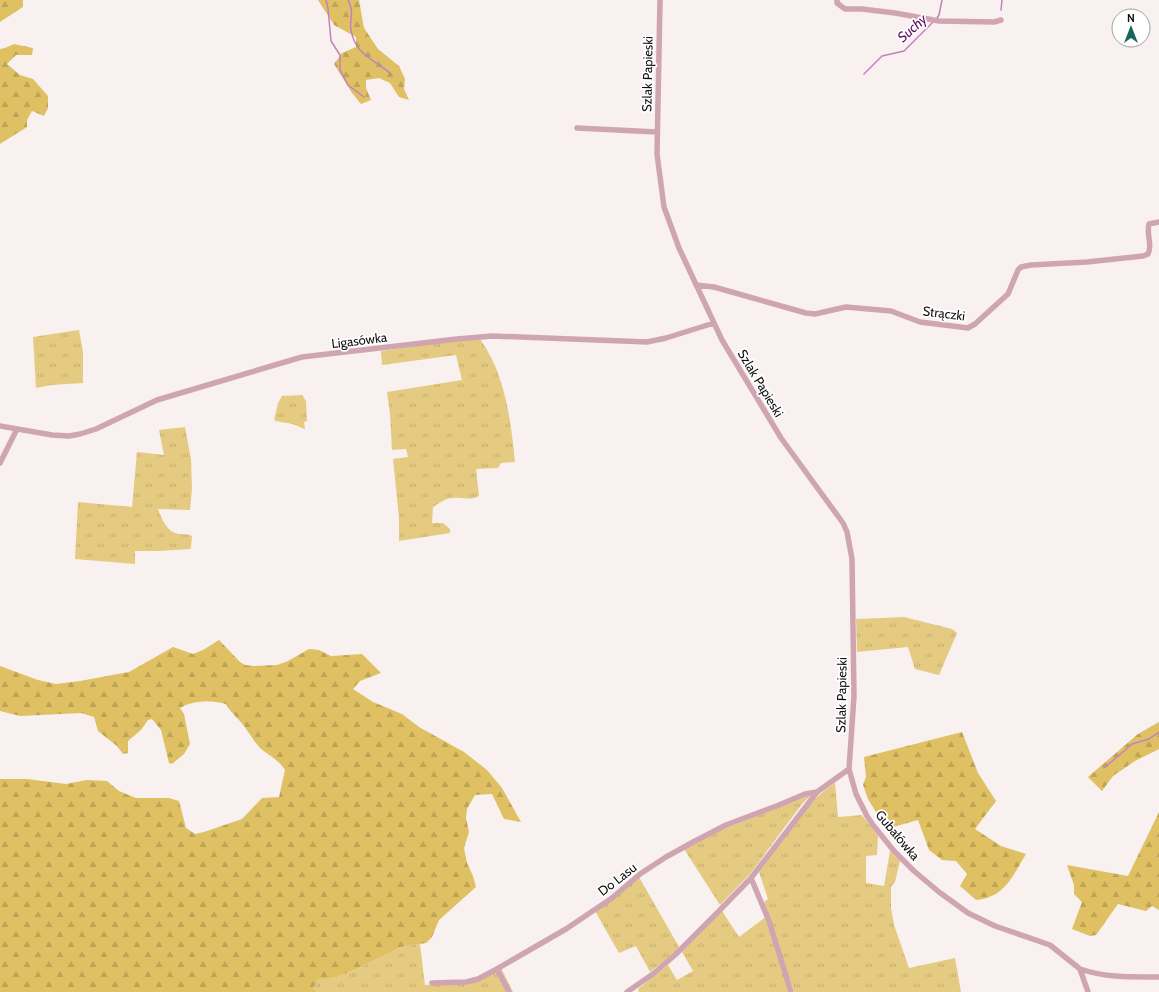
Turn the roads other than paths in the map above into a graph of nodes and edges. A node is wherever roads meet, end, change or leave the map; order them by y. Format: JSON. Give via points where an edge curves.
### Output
{"nodes":[{"id":1,"x":660,"y":0,"type":"edge"},
{"id":2,"x":837,"y":0,"type":"edge"},
{"id":3,"x":1001,"y":20,"type":"dead end"},
{"id":4,"x":577,"y":128,"type":"dead end"},
{"id":5,"x":657,"y":132,"type":"junction"},
{"id":6,"x":1159,"y":222,"type":"edge"},
{"id":7,"x":696,"y":285,"type":"junction"},
{"id":8,"x":714,"y":323,"type":"junction"},
{"id":9,"x":0,"y":426,"type":"edge"},
{"id":10,"x":18,"y":429,"type":"junction"},
{"id":11,"x":0,"y":463,"type":"edge"},
{"id":12,"x":849,"y":769,"type":"junction"},
{"id":13,"x":817,"y":792,"type":"junction"},
{"id":14,"x":751,"y":878,"type":"junction"},
{"id":15,"x":497,"y":969,"type":"junction"},
{"id":16,"x":1080,"y":969,"type":"junction"},
{"id":17,"x":1159,"y":977,"type":"edge"},
{"id":18,"x":432,"y":983,"type":"dead end"},
{"id":19,"x":509,"y":992,"type":"edge"},
{"id":20,"x":627,"y":992,"type":"edge"},
{"id":21,"x":791,"y":992,"type":"edge"},
{"id":22,"x":1088,"y":992,"type":"edge"}],
"edges":[{"from":1,"to":5,"type":"street","name":"Szlak Papieski"},
{"from":2,"to":3,"type":"street","via":[[837,3],[846,9],[896,13],[939,21]]},
{"from":4,"to":5,"type":"street"},
{"from":5,"to":7,"type":"street","name":"Szlak Papieski","via":[[664,207]]},
{"from":6,"to":7,"type":"street","name":"Strączki","via":[[1149,224],[1147,230],[1150,250],[1143,256],[1031,264],[1021,267],[1008,294],[968,328],[920,322],[891,311],[846,307],[815,314],[806,313],[714,287]]},
{"from":7,"to":8,"type":"street","name":"Szlak Papieski"},
{"from":8,"to":10,"type":"street","name":"Ligasówka","via":[[646,342],[483,337],[302,357],[157,400],[80,434],[52,435]]},
{"from":8,"to":12,"type":"street","name":"Szlak Papieski","via":[[781,438],[847,532],[852,559],[854,696]]},
{"from":9,"to":10,"type":"street","name":"Ligasówka"},
{"from":10,"to":11,"type":"street"},
{"from":12,"to":13,"type":"street"},
{"from":12,"to":16,"type":"street","name":"Gubałówka","via":[[856,794],[870,821],[914,871],[968,913],[995,926],[1050,945]]},
{"from":13,"to":14,"type":"street"},
{"from":13,"to":15,"type":"street","name":"Do Lasu","via":[[805,794],[726,826],[672,854],[640,874],[612,898],[566,929]]},
{"from":14,"to":20,"type":"street","via":[[675,956]]},
{"from":14,"to":21,"type":"street","via":[[769,920]]},
{"from":15,"to":18,"type":"street","name":"Do Lasu","via":[[466,982]]},
{"from":15,"to":19,"type":"street"},
{"from":16,"to":17,"type":"street","via":[[1097,975]]},
{"from":16,"to":22,"type":"street"}]}
